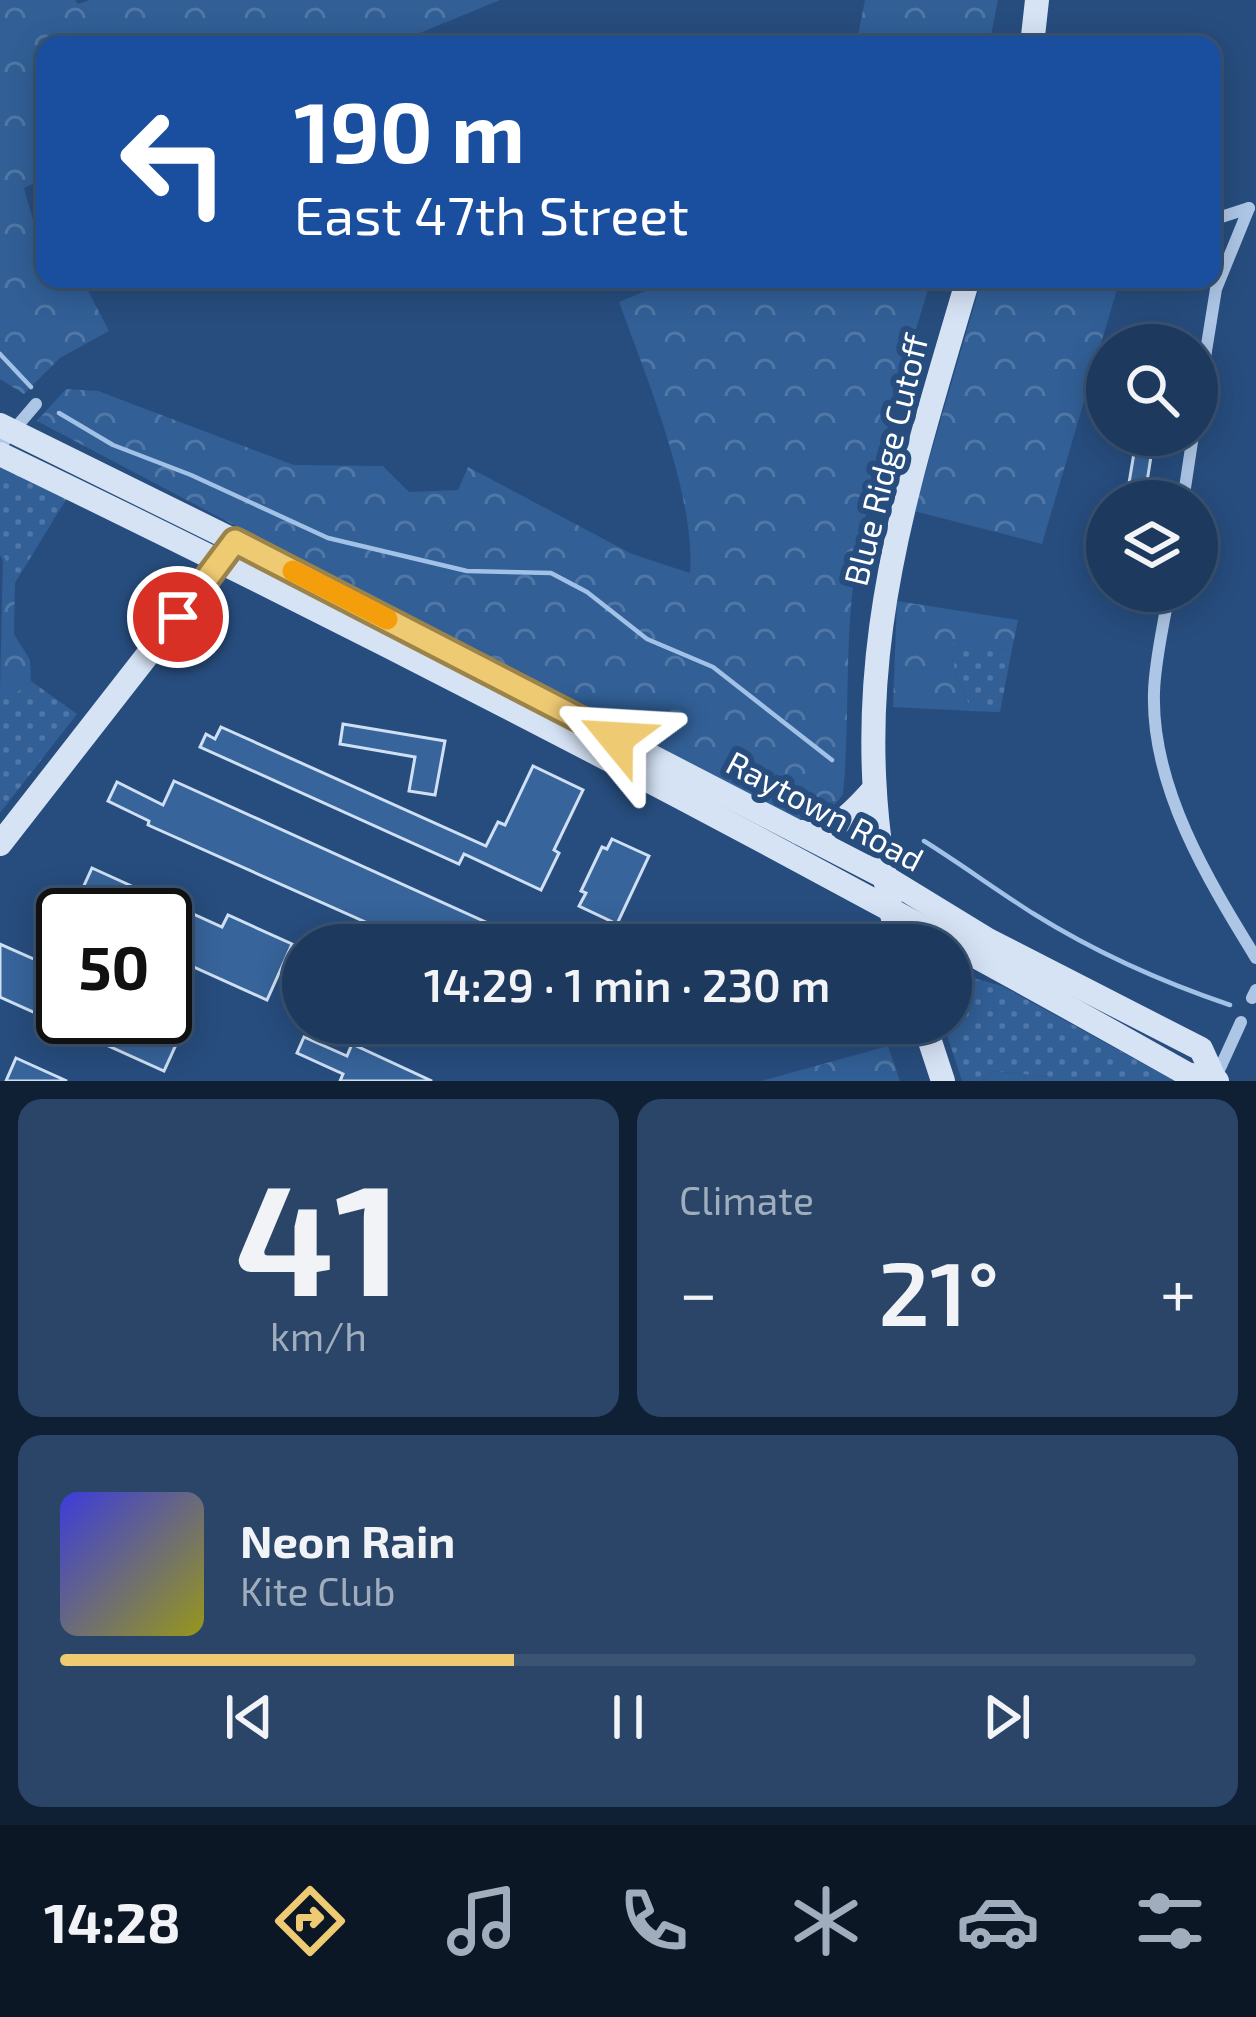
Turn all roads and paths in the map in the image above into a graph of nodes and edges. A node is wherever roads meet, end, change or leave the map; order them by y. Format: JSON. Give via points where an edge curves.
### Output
{"nodes":[{"id":1,"x":1037,"y":0,"type":"edge"},
{"id":2,"x":1033,"y":36,"type":"edge"},
{"id":3,"x":1252,"y":207,"type":"edge"},
{"id":4,"x":1221,"y":217,"type":"edge"},
{"id":5,"x":1221,"y":278,"type":"edge"},
{"id":6,"x":965,"y":288,"type":"edge"},
{"id":7,"x":1216,"y":288,"type":"edge"},
{"id":8,"x":1210,"y":324,"type":"edge"},
{"id":9,"x":36,"y":404,"type":"dead end"},
{"id":10,"x":3,"y":439,"type":"edge"},
{"id":11,"x":229,"y":550,"type":"junction"},
{"id":12,"x":1166,"y":612,"type":"edge"},
{"id":13,"x":874,"y":789,"type":"junction"},
{"id":14,"x":798,"y":832,"type":"junction"},
{"id":15,"x":0,"y":844,"type":"edge"},
{"id":16,"x":885,"y":878,"type":"junction"},
{"id":17,"x":890,"y":906,"type":"junction"},
{"id":18,"x":894,"y":924,"type":"edge"},
{"id":19,"x":1256,"y":958,"type":"edge"},
{"id":20,"x":986,"y":962,"type":"junction"},
{"id":21,"x":972,"y":963,"type":"edge"},
{"id":22,"x":1241,"y":1022,"type":"dead end"},
{"id":23,"x":931,"y":1044,"type":"edge"},
{"id":24,"x":1216,"y":1080,"type":"edge"},
{"id":25,"x":943,"y":1081,"type":"edge"}],
"edges":[{"from":1,"to":2,"type":"main road"},
{"from":3,"to":4,"type":"street"},
{"from":3,"to":5,"type":"street"},
{"from":6,"to":13,"type":"main road","name":"Blue Ridge Cutoff","via":[[892,548],[872,703]]},
{"from":7,"to":8,"type":"street"},
{"from":9,"to":10,"type":"street"},
{"from":10,"to":11,"type":"main road","name":"Raytown Road"},
{"from":11,"to":14,"type":"main road","name":"Raytown Road"},
{"from":11,"to":15,"type":"main road"},
{"from":11,"to":17,"type":"main road","name":"Raytown Road"},
{"from":12,"to":19,"type":"street","via":[[1154,693],[1158,739],[1189,839]]},
{"from":13,"to":14,"type":"main road","via":[[830,830]]},
{"from":13,"to":16,"type":"main road","name":"Blue Ridge Cutoff"},
{"from":14,"to":16,"type":"main road","name":"Raytown Road"},
{"from":16,"to":17,"type":"main road","name":"Blue Ridge Cutoff"},
{"from":16,"to":24,"type":"main road","name":"Raytown Road","via":[[1201,1049]]},
{"from":17,"to":18,"type":"main road","name":"Blue Ridge Cutoff"},
{"from":17,"to":20,"type":"main road","name":"Raytown Road"},
{"from":20,"to":21,"type":"main road"},
{"from":20,"to":24,"type":"main road","name":"Raytown Road","via":[[1186,1073]]},
{"from":22,"to":24,"type":"street"},
{"from":23,"to":25,"type":"main road"}]}
